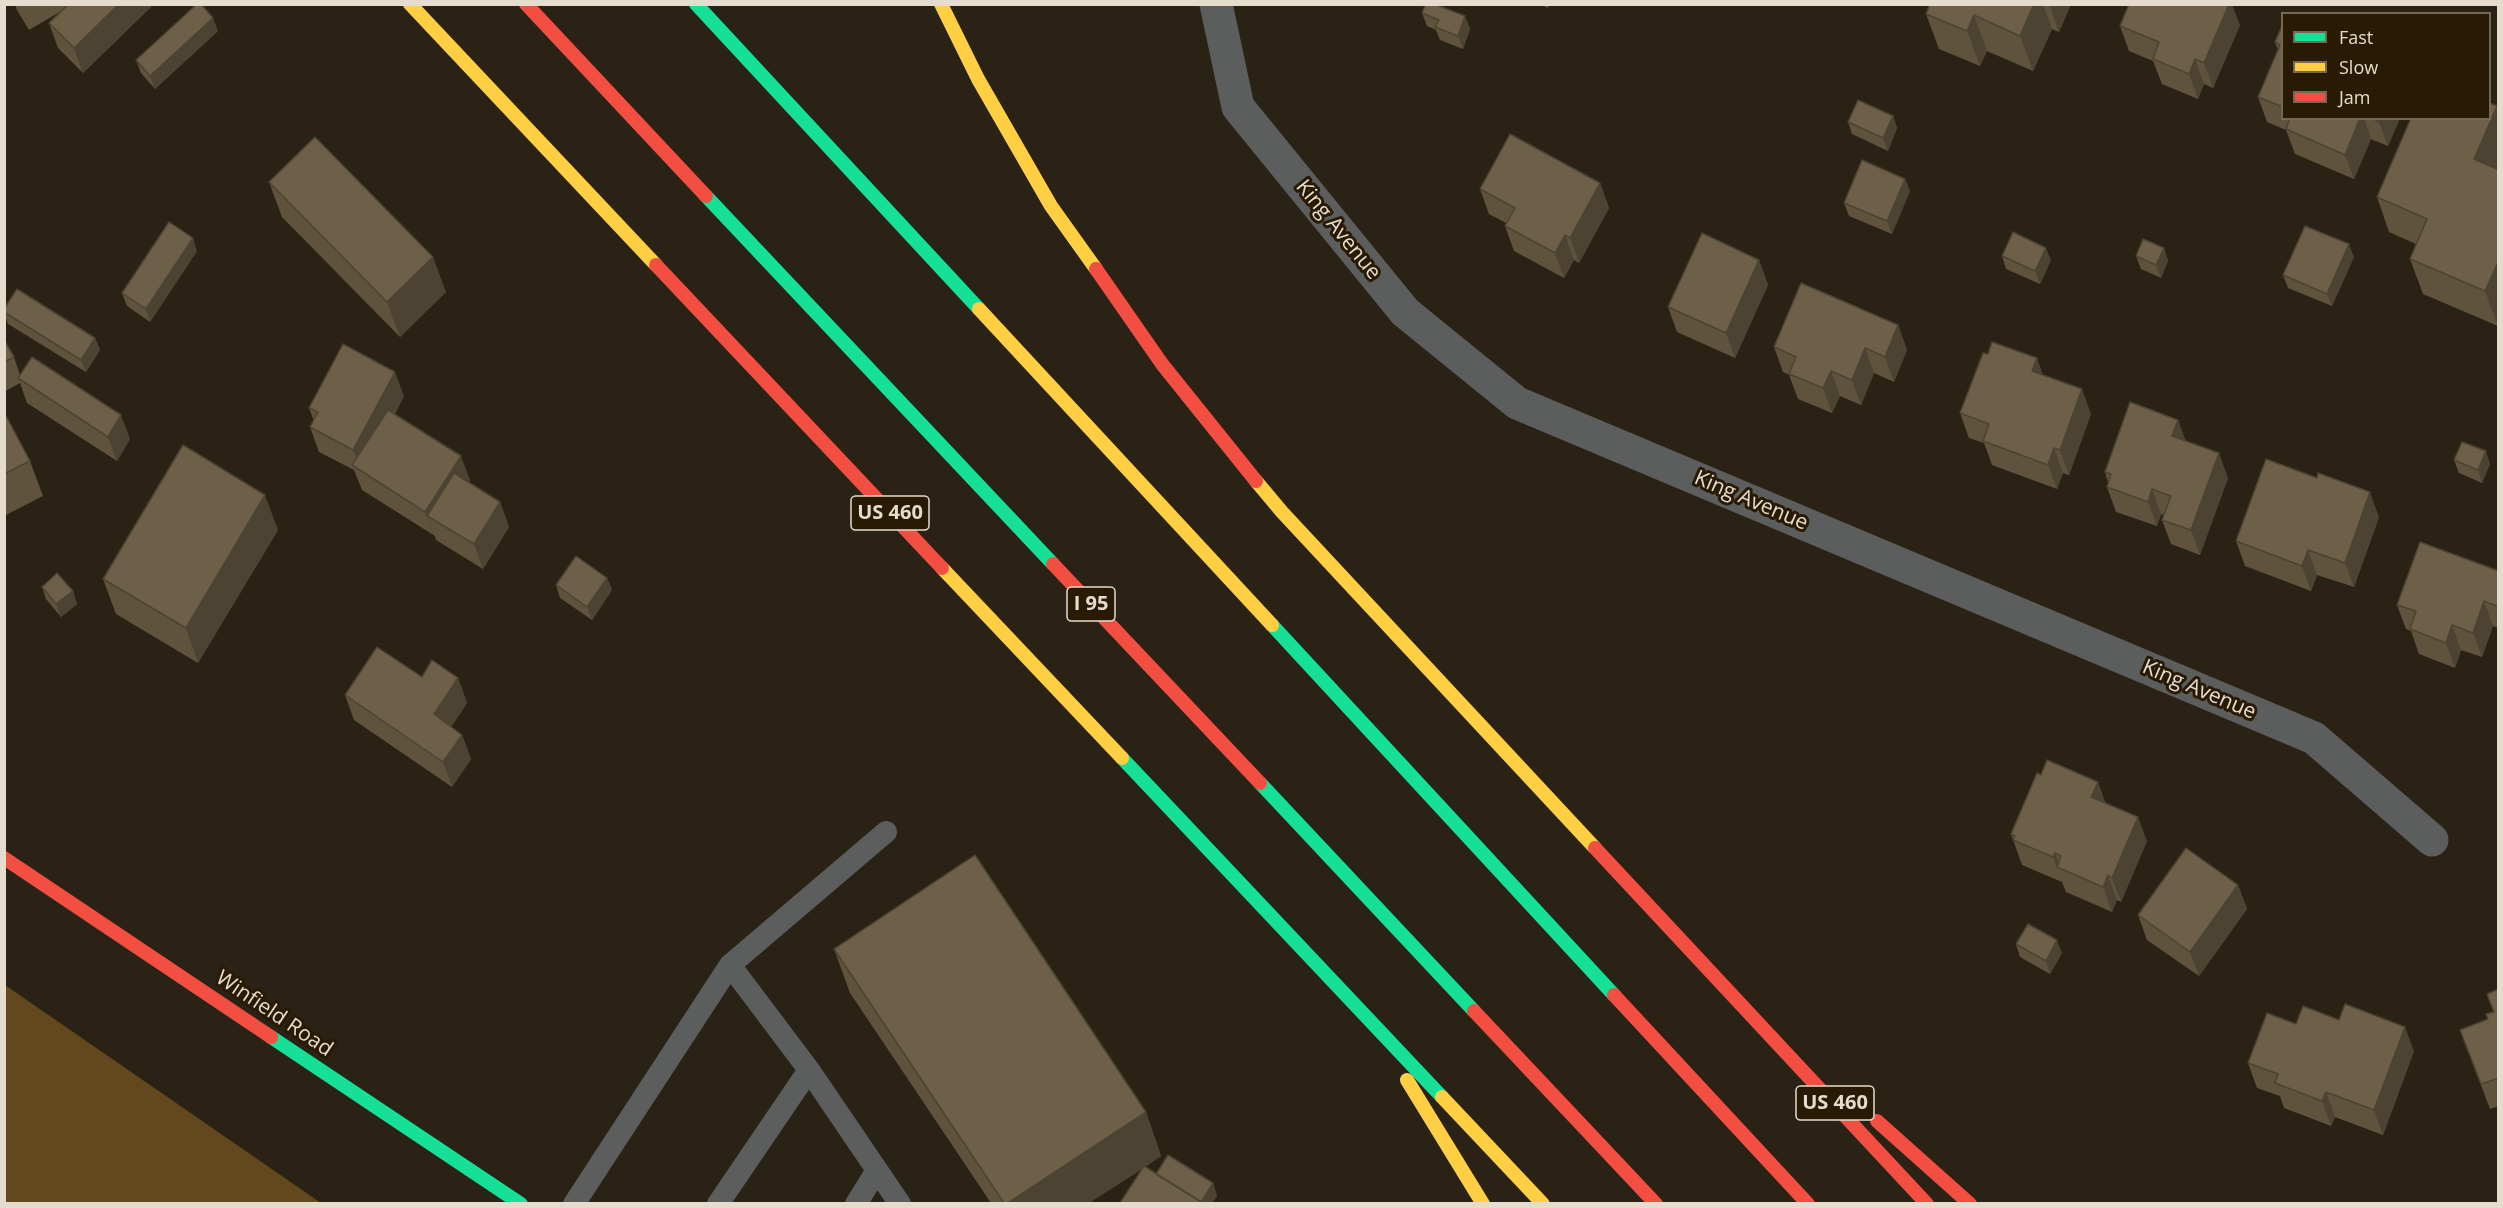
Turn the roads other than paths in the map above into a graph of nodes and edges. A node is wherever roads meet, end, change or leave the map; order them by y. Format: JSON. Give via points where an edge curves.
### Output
{"nodes":[{"id":1,"x":410,"y":4,"type":"edge"},
{"id":2,"x":526,"y":4,"type":"edge"},
{"id":3,"x":696,"y":4,"type":"edge"},
{"id":4,"x":941,"y":4,"type":"edge"},
{"id":5,"x":1216,"y":4,"type":"edge"},
{"id":6,"x":886,"y":832,"type":"dead end"},
{"id":7,"x":2432,"y":840,"type":"dead end"},
{"id":8,"x":4,"y":858,"type":"edge"},
{"id":9,"x":730,"y":965,"type":"junction"},
{"id":10,"x":1742,"y":1003,"type":"junction"},
{"id":11,"x":1371,"y":1022,"type":"junction"},
{"id":12,"x":809,"y":1070,"type":"junction"},
{"id":13,"x":1839,"y":1088,"type":"dead end"},
{"id":14,"x":1865,"y":1111,"type":"dead end"},
{"id":15,"x":877,"y":1170,"type":"junction"},
{"id":16,"x":521,"y":1203,"type":"edge"},
{"id":17,"x":574,"y":1203,"type":"edge"},
{"id":18,"x":718,"y":1203,"type":"edge"},
{"id":19,"x":856,"y":1203,"type":"edge"},
{"id":20,"x":900,"y":1203,"type":"edge"},
{"id":21,"x":1483,"y":1203,"type":"edge"},
{"id":22,"x":1543,"y":1203,"type":"edge"},
{"id":23,"x":1656,"y":1203,"type":"edge"},
{"id":24,"x":1808,"y":1203,"type":"edge"},
{"id":25,"x":1927,"y":1203,"type":"edge"},
{"id":26,"x":1970,"y":1203,"type":"edge"}],
"edges":[{"from":1,"to":11,"type":"main road","number":"US 460"},
{"from":2,"to":23,"type":"main road","number":"I 95"},
{"from":3,"to":24,"type":"main road"},
{"from":4,"to":10,"type":"main road","number":"US 460","via":[[978,79],[1051,206],[1170,374],[1282,512]]},
{"from":5,"to":7,"type":"street","name":"King Avenue","via":[[1238,106],[1405,312],[1517,403],[2314,738]]},
{"from":6,"to":9,"type":"lane"},
{"from":8,"to":16,"type":"main road","name":"Winfield Road"},
{"from":9,"to":12,"type":"lane"},
{"from":9,"to":17,"type":"lane"},
{"from":10,"to":13,"type":"main road"},
{"from":10,"to":25,"type":"main road","number":"US 460"},
{"from":11,"to":21,"type":"main road"},
{"from":11,"to":22,"type":"main road","number":"US 460"},
{"from":12,"to":15,"type":"lane"},
{"from":12,"to":18,"type":"lane"},
{"from":14,"to":26,"type":"main road"},
{"from":15,"to":19,"type":"lane"},
{"from":15,"to":20,"type":"lane"}]}
